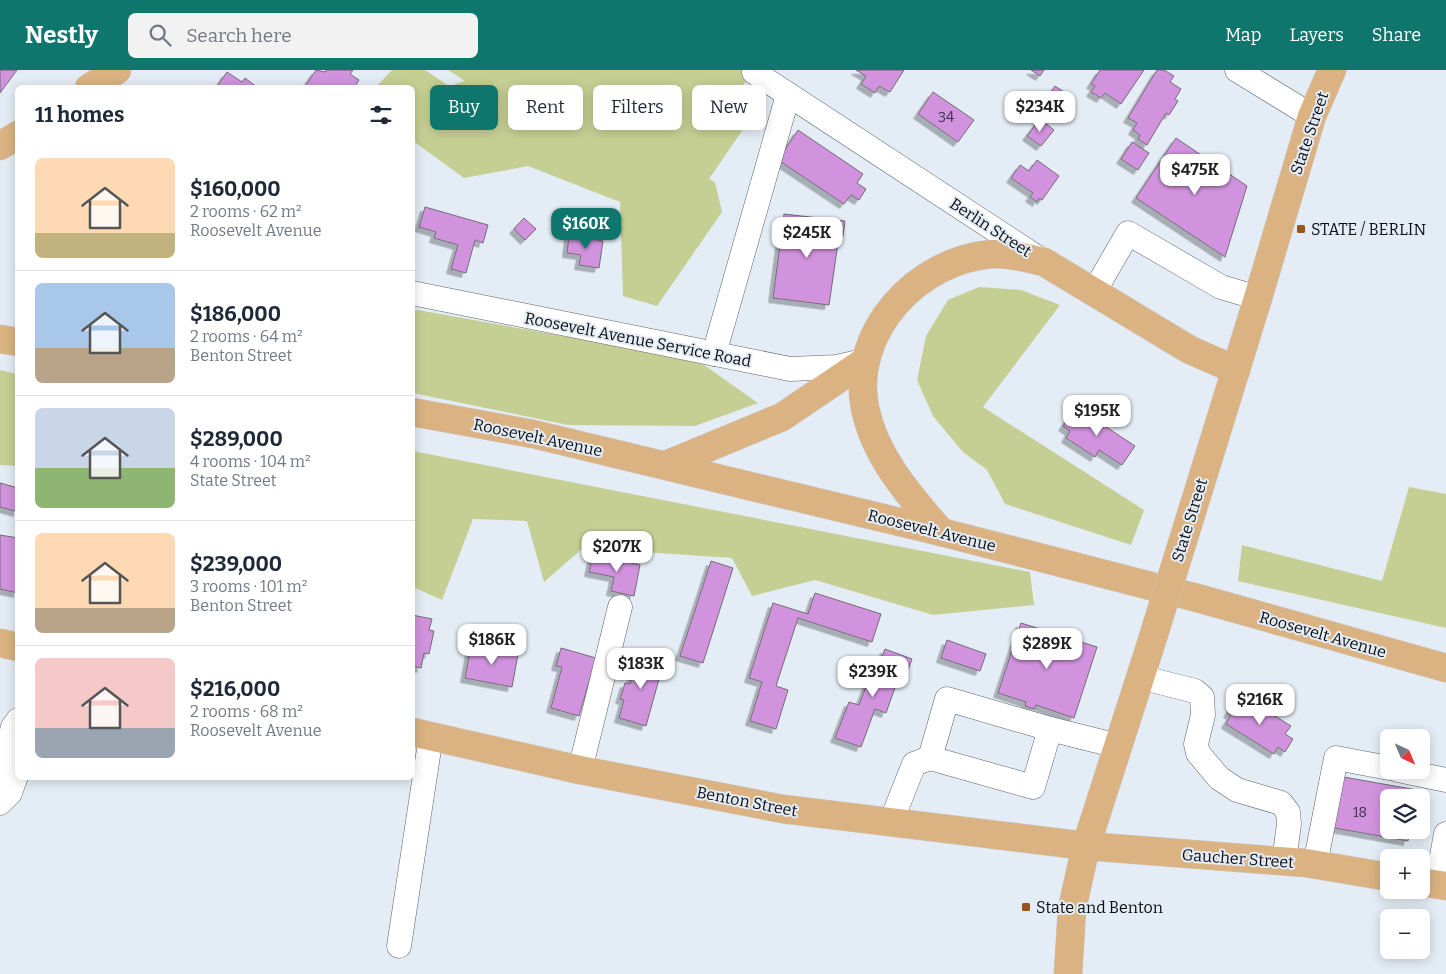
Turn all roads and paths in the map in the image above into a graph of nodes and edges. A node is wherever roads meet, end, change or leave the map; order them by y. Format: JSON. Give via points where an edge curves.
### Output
{"nodes":[{"id":1,"x":117,"y":70,"type":"edge"},
{"id":2,"x":1238,"y":70,"type":"edge"},
{"id":3,"x":1332,"y":70,"type":"edge"},
{"id":4,"x":754,"y":72,"type":"dead end"},
{"id":5,"x":94,"y":85,"type":"edge"},
{"id":6,"x":788,"y":95,"type":"junction"},
{"id":7,"x":1312,"y":116,"type":"junction"},
{"id":8,"x":15,"y":137,"type":"edge"},
{"id":9,"x":0,"y":146,"type":"edge"},
{"id":10,"x":1044,"y":262,"type":"junction"},
{"id":11,"x":1094,"y":292,"type":"junction"},
{"id":12,"x":415,"y":295,"type":"edge"},
{"id":13,"x":1258,"y":298,"type":"junction"},
{"id":14,"x":0,"y":339,"type":"edge"},
{"id":15,"x":15,"y":342,"type":"edge"},
{"id":16,"x":714,"y":354,"type":"junction"},
{"id":17,"x":865,"y":361,"type":"junction"},
{"id":18,"x":1236,"y":370,"type":"junction"},
{"id":19,"x":415,"y":413,"type":"edge"},
{"id":20,"x":666,"y":465,"type":"junction"},
{"id":21,"x":942,"y":532,"type":"junction"},
{"id":22,"x":620,"y":607,"type":"dead end"},
{"id":23,"x":0,"y":643,"type":"edge"},
{"id":24,"x":15,"y":646,"type":"edge"},
{"id":25,"x":1446,"y":668,"type":"edge"},
{"id":26,"x":1140,"y":677,"type":"junction"},
{"id":27,"x":15,"y":724,"type":"edge"},
{"id":28,"x":1050,"y":729,"type":"junction"},
{"id":29,"x":422,"y":734,"type":"edge"},
{"id":30,"x":1118,"y":746,"type":"junction"},
{"id":31,"x":930,"y":758,"type":"junction"},
{"id":32,"x":1380,"y":766,"type":"edge"},
{"id":33,"x":580,"y":770,"type":"junction"},
{"id":34,"x":0,"y":776,"type":"edge"},
{"id":35,"x":1430,"y":777,"type":"edge"},
{"id":36,"x":15,"y":779,"type":"edge"},
{"id":37,"x":1446,"y":780,"type":"edge"},
{"id":38,"x":0,"y":803,"type":"edge"},
{"id":39,"x":892,"y":822,"type":"junction"},
{"id":40,"x":1446,"y":834,"type":"edge"},
{"id":41,"x":1086,"y":846,"type":"junction"},
{"id":42,"x":1284,"y":861,"type":"junction"},
{"id":43,"x":1315,"y":865,"type":"junction"},
{"id":44,"x":1380,"y":876,"type":"edge"},
{"id":45,"x":1435,"y":884,"type":"edge"},
{"id":46,"x":399,"y":946,"type":"dead end"},
{"id":47,"x":1068,"y":974,"type":"edge"}],
"edges":[{"from":1,"to":5,"type":"main road"},
{"from":2,"to":7,"type":"street"},
{"from":3,"to":7,"type":"main road","name":"State Street"},
{"from":4,"to":6,"type":"street","name":"Berlin Street"},
{"from":6,"to":10,"type":"street","name":"Berlin Street"},
{"from":6,"to":16,"type":"street"},
{"from":7,"to":13,"type":"main road","name":"State Street"},
{"from":8,"to":9,"type":"main road"},
{"from":10,"to":11,"type":"main road","name":"Berlin Street"},
{"from":10,"to":17,"type":"main road","via":[[992,254],[940,269],[916,284],[897,303],[875,332]]},
{"from":11,"to":13,"type":"street","via":[[1128,233],[1221,287]]},
{"from":11,"to":18,"type":"main road","name":"Berlin Street","via":[[1190,350]]},
{"from":12,"to":16,"type":"street","name":"Roosevelt Avenue Service Road"},
{"from":13,"to":18,"type":"main road","name":"State Street"},
{"from":14,"to":15,"type":"main road"},
{"from":16,"to":17,"type":"street","name":"Roosevelt Avenue Service Road","via":[[790,369],[837,367]]},
{"from":17,"to":20,"type":"main road","via":[[782,417]]},
{"from":17,"to":21,"type":"main road","via":[[865,407],[878,444],[904,488]]},
{"from":18,"to":26,"type":"main road","name":"State Street","bridge":true},
{"from":19,"to":20,"type":"main road","name":"Roosevelt Avenue","via":[[533,434]]},
{"from":20,"to":21,"type":"main road","name":"Roosevelt Avenue"},
{"from":21,"to":25,"type":"main road","name":"Roosevelt Avenue","via":[[1201,599]]},
{"from":22,"to":33,"type":"street"},
{"from":23,"to":24,"type":"main road"},
{"from":26,"to":30,"type":"main road","name":"State Street"},
{"from":26,"to":42,"type":"street","via":[[1195,691],[1202,697],[1203,715],[1196,744],[1198,753],[1219,778],[1237,790],[1281,803],[1288,812],[1289,824]]},
{"from":27,"to":34,"type":"street"},
{"from":28,"to":30,"type":"street"},
{"from":28,"to":31,"type":"street","via":[[1033,787]]},
{"from":28,"to":31,"type":"street","via":[[947,699]]},
{"from":29,"to":33,"type":"main road","name":"Benton Street"},
{"from":29,"to":46,"type":"street"},
{"from":30,"to":41,"type":"main road","name":"State Street"},
{"from":31,"to":39,"type":"street","via":[[914,764]]},
{"from":32,"to":43,"type":"street","via":[[1336,758]]},
{"from":33,"to":39,"type":"main road","name":"Benton Street","via":[[783,809]]},
{"from":35,"to":37,"type":"street"},
{"from":36,"to":38,"type":"street","via":[[10,793]]},
{"from":39,"to":41,"type":"main road","name":"Benton Street"},
{"from":40,"to":45,"type":"street"},
{"from":41,"to":42,"type":"main road","name":"Gaucher Street"},
{"from":41,"to":47,"type":"main road","name":"State Street","via":[[1072,909]]},
{"from":42,"to":43,"type":"main road","name":"Gaucher Street"},
{"from":43,"to":44,"type":"main road","name":"Gaucher Street"}]}
